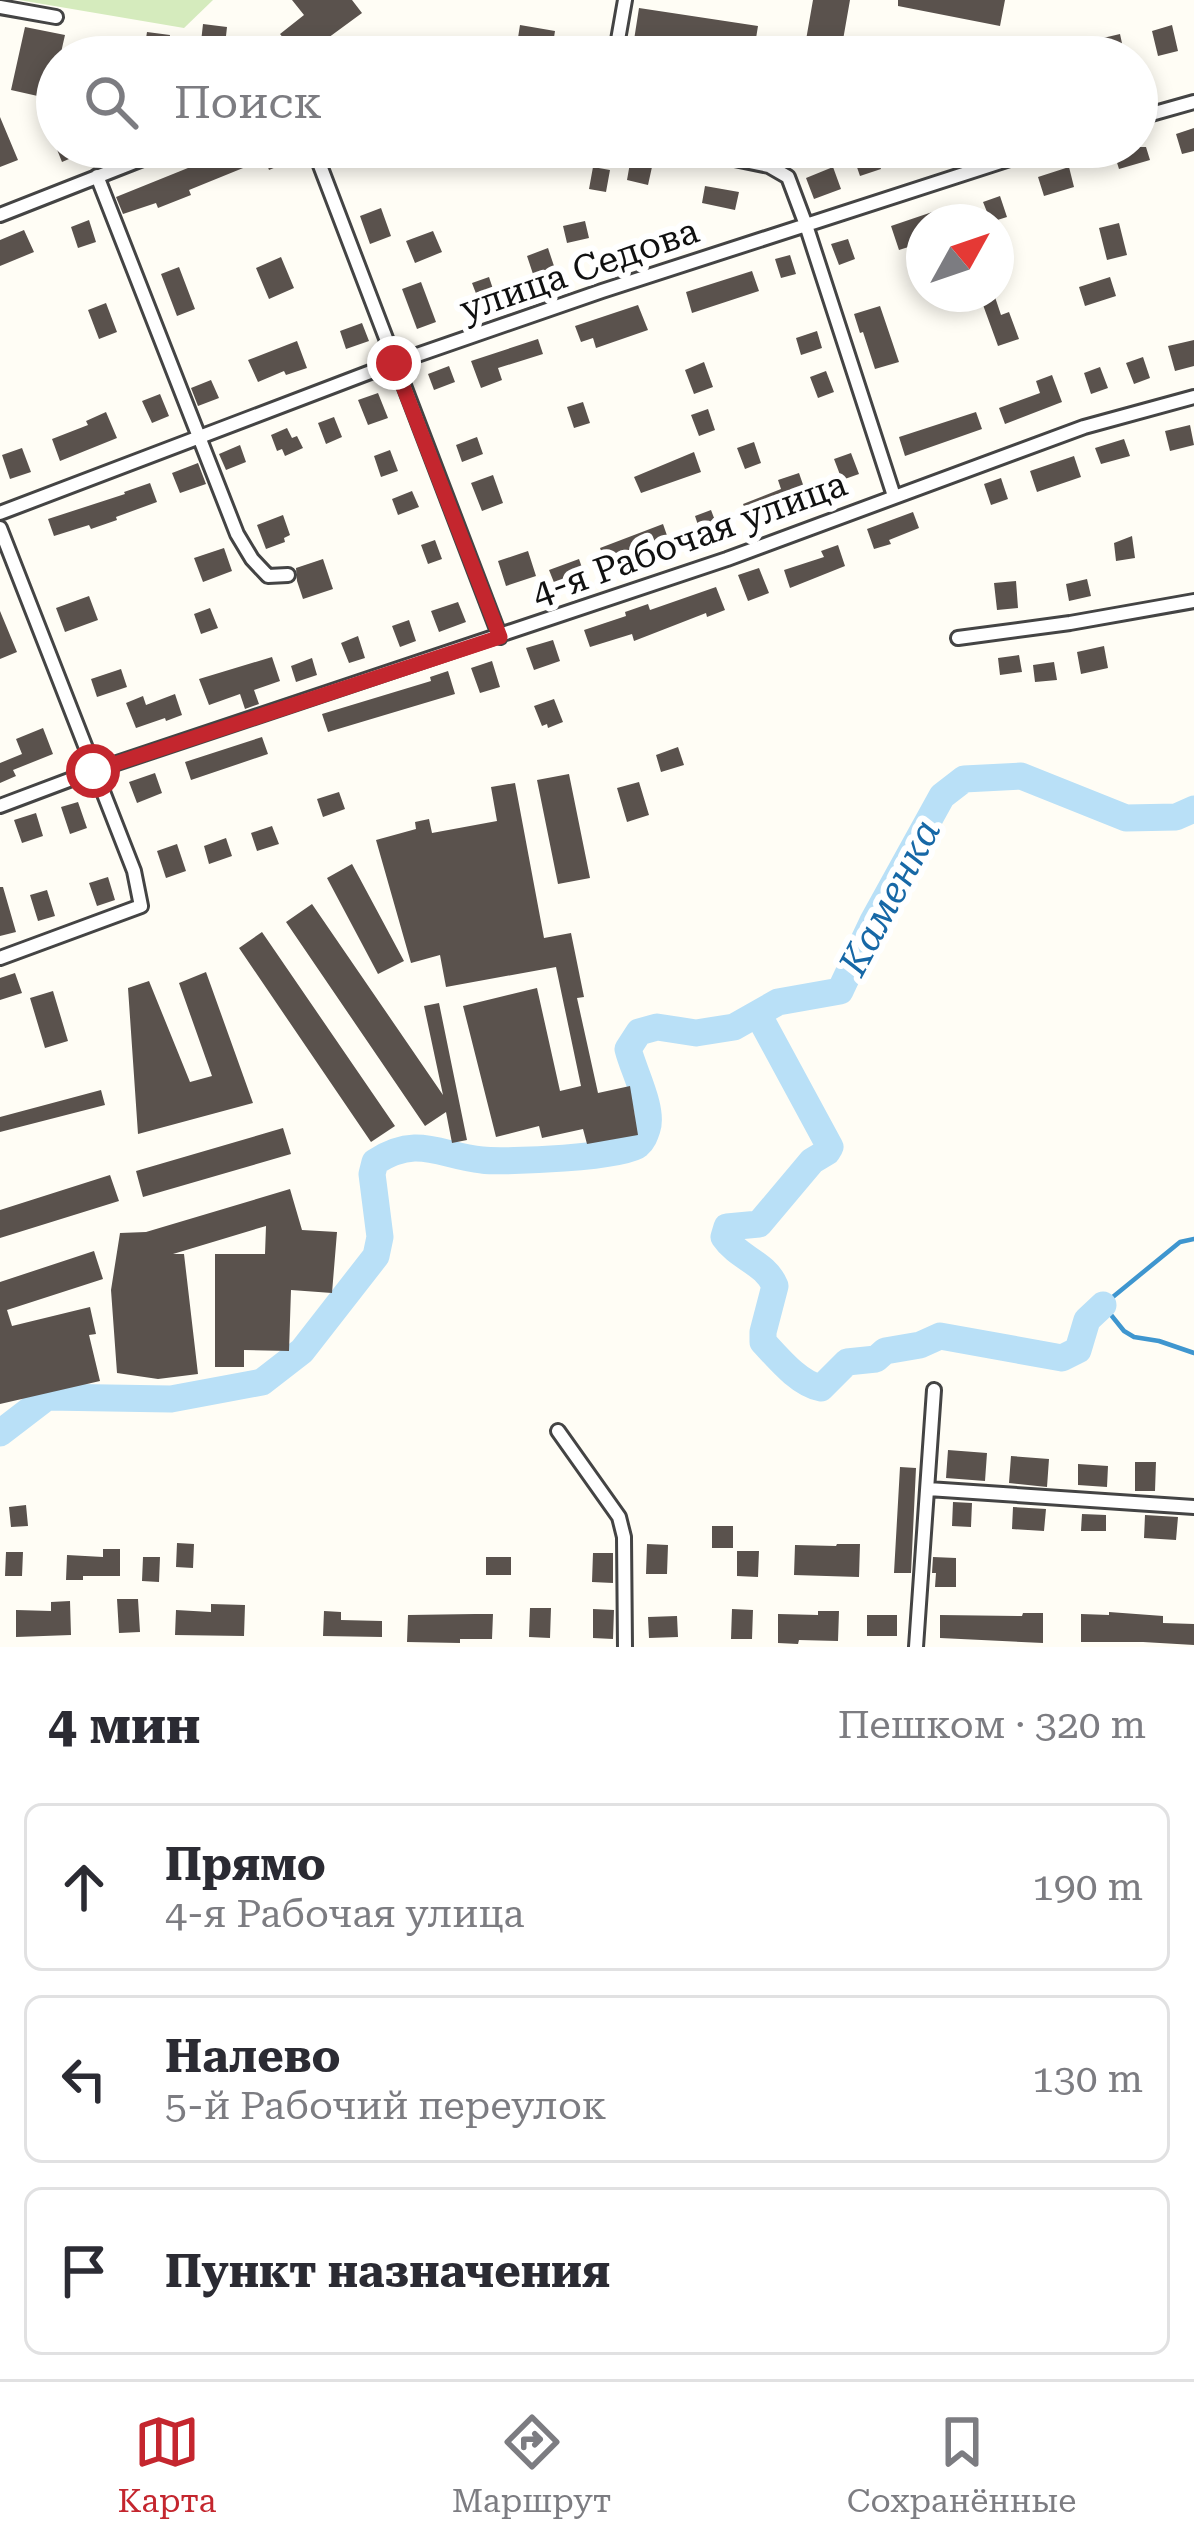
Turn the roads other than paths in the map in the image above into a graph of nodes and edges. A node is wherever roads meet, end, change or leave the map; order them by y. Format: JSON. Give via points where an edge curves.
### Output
{"nodes":[{"id":1,"x":625,"y":0,"type":"edge"},
{"id":2,"x":0,"y":8,"type":"edge"},
{"id":3,"x":56,"y":17,"type":"dead end"},
{"id":4,"x":619,"y":36,"type":"edge"},
{"id":5,"x":1194,"y":102,"type":"edge"},
{"id":6,"x":1158,"y":112,"type":"edge"},
{"id":7,"x":118,"y":168,"type":"edge"},
{"id":8,"x":322,"y":168,"type":"edge"},
{"id":9,"x":772,"y":168,"type":"edge"},
{"id":10,"x":982,"y":168,"type":"edge"},
{"id":11,"x":97,"y":176,"type":"junction"},
{"id":12,"x":0,"y":215,"type":"edge"},
{"id":13,"x":806,"y":225,"type":"junction"},
{"id":14,"x":394,"y":363,"type":"junction"},
{"id":15,"x":1194,"y":397,"type":"edge"},
{"id":16,"x":197,"y":438,"type":"junction"},
{"id":17,"x":894,"y":496,"type":"junction"},
{"id":18,"x":0,"y":513,"type":"edge"},
{"id":19,"x":0,"y":528,"type":"edge"},
{"id":20,"x":288,"y":575,"type":"dead end"},
{"id":21,"x":1194,"y":601,"type":"edge"},
{"id":22,"x":500,"y":637,"type":"junction"},
{"id":23,"x":958,"y":638,"type":"dead end"},
{"id":24,"x":93,"y":771,"type":"junction"},
{"id":25,"x":0,"y":806,"type":"edge"},
{"id":26,"x":0,"y":958,"type":"edge"},
{"id":27,"x":934,"y":1390,"type":"dead end"},
{"id":28,"x":558,"y":1431,"type":"dead end"},
{"id":29,"x":928,"y":1489,"type":"junction"},
{"id":30,"x":1194,"y":1507,"type":"edge"},
{"id":31,"x":626,"y":1647,"type":"edge"},
{"id":32,"x":916,"y":1647,"type":"edge"}],
"edges":[{"from":1,"to":4,"type":"street"},
{"from":2,"to":3,"type":"street"},
{"from":5,"to":6,"type":"street"},
{"from":7,"to":11,"type":"street"},
{"from":8,"to":14,"type":"street"},
{"from":9,"to":13,"type":"street","via":[[788,177]]},
{"from":10,"to":13,"type":"street","name":"улица Седова"},
{"from":11,"to":12,"type":"street"},
{"from":11,"to":16,"type":"street"},
{"from":13,"to":14,"type":"street","name":"улица Седова"},
{"from":13,"to":17,"type":"street"},
{"from":14,"to":16,"type":"street","name":"улица Седова"},
{"from":14,"to":22,"type":"street"},
{"from":15,"to":17,"type":"street","name":"4-я Рабочая улица"},
{"from":16,"to":18,"type":"street","name":"улица Седова"},
{"from":16,"to":20,"type":"street","via":[[252,560],[268,576]]},
{"from":17,"to":22,"type":"street","name":"4-я Рабочая улица"},
{"from":19,"to":24,"type":"street"},
{"from":21,"to":23,"type":"street"},
{"from":22,"to":24,"type":"street","name":"4-я Рабочая улица"},
{"from":24,"to":25,"type":"street","name":"4-я Рабочая улица"},
{"from":24,"to":26,"type":"street","via":[[141,906]]},
{"from":27,"to":29,"type":"street"},
{"from":28,"to":31,"type":"street","via":[[619,1517]]},
{"from":29,"to":30,"type":"street"},
{"from":29,"to":32,"type":"street"}]}
